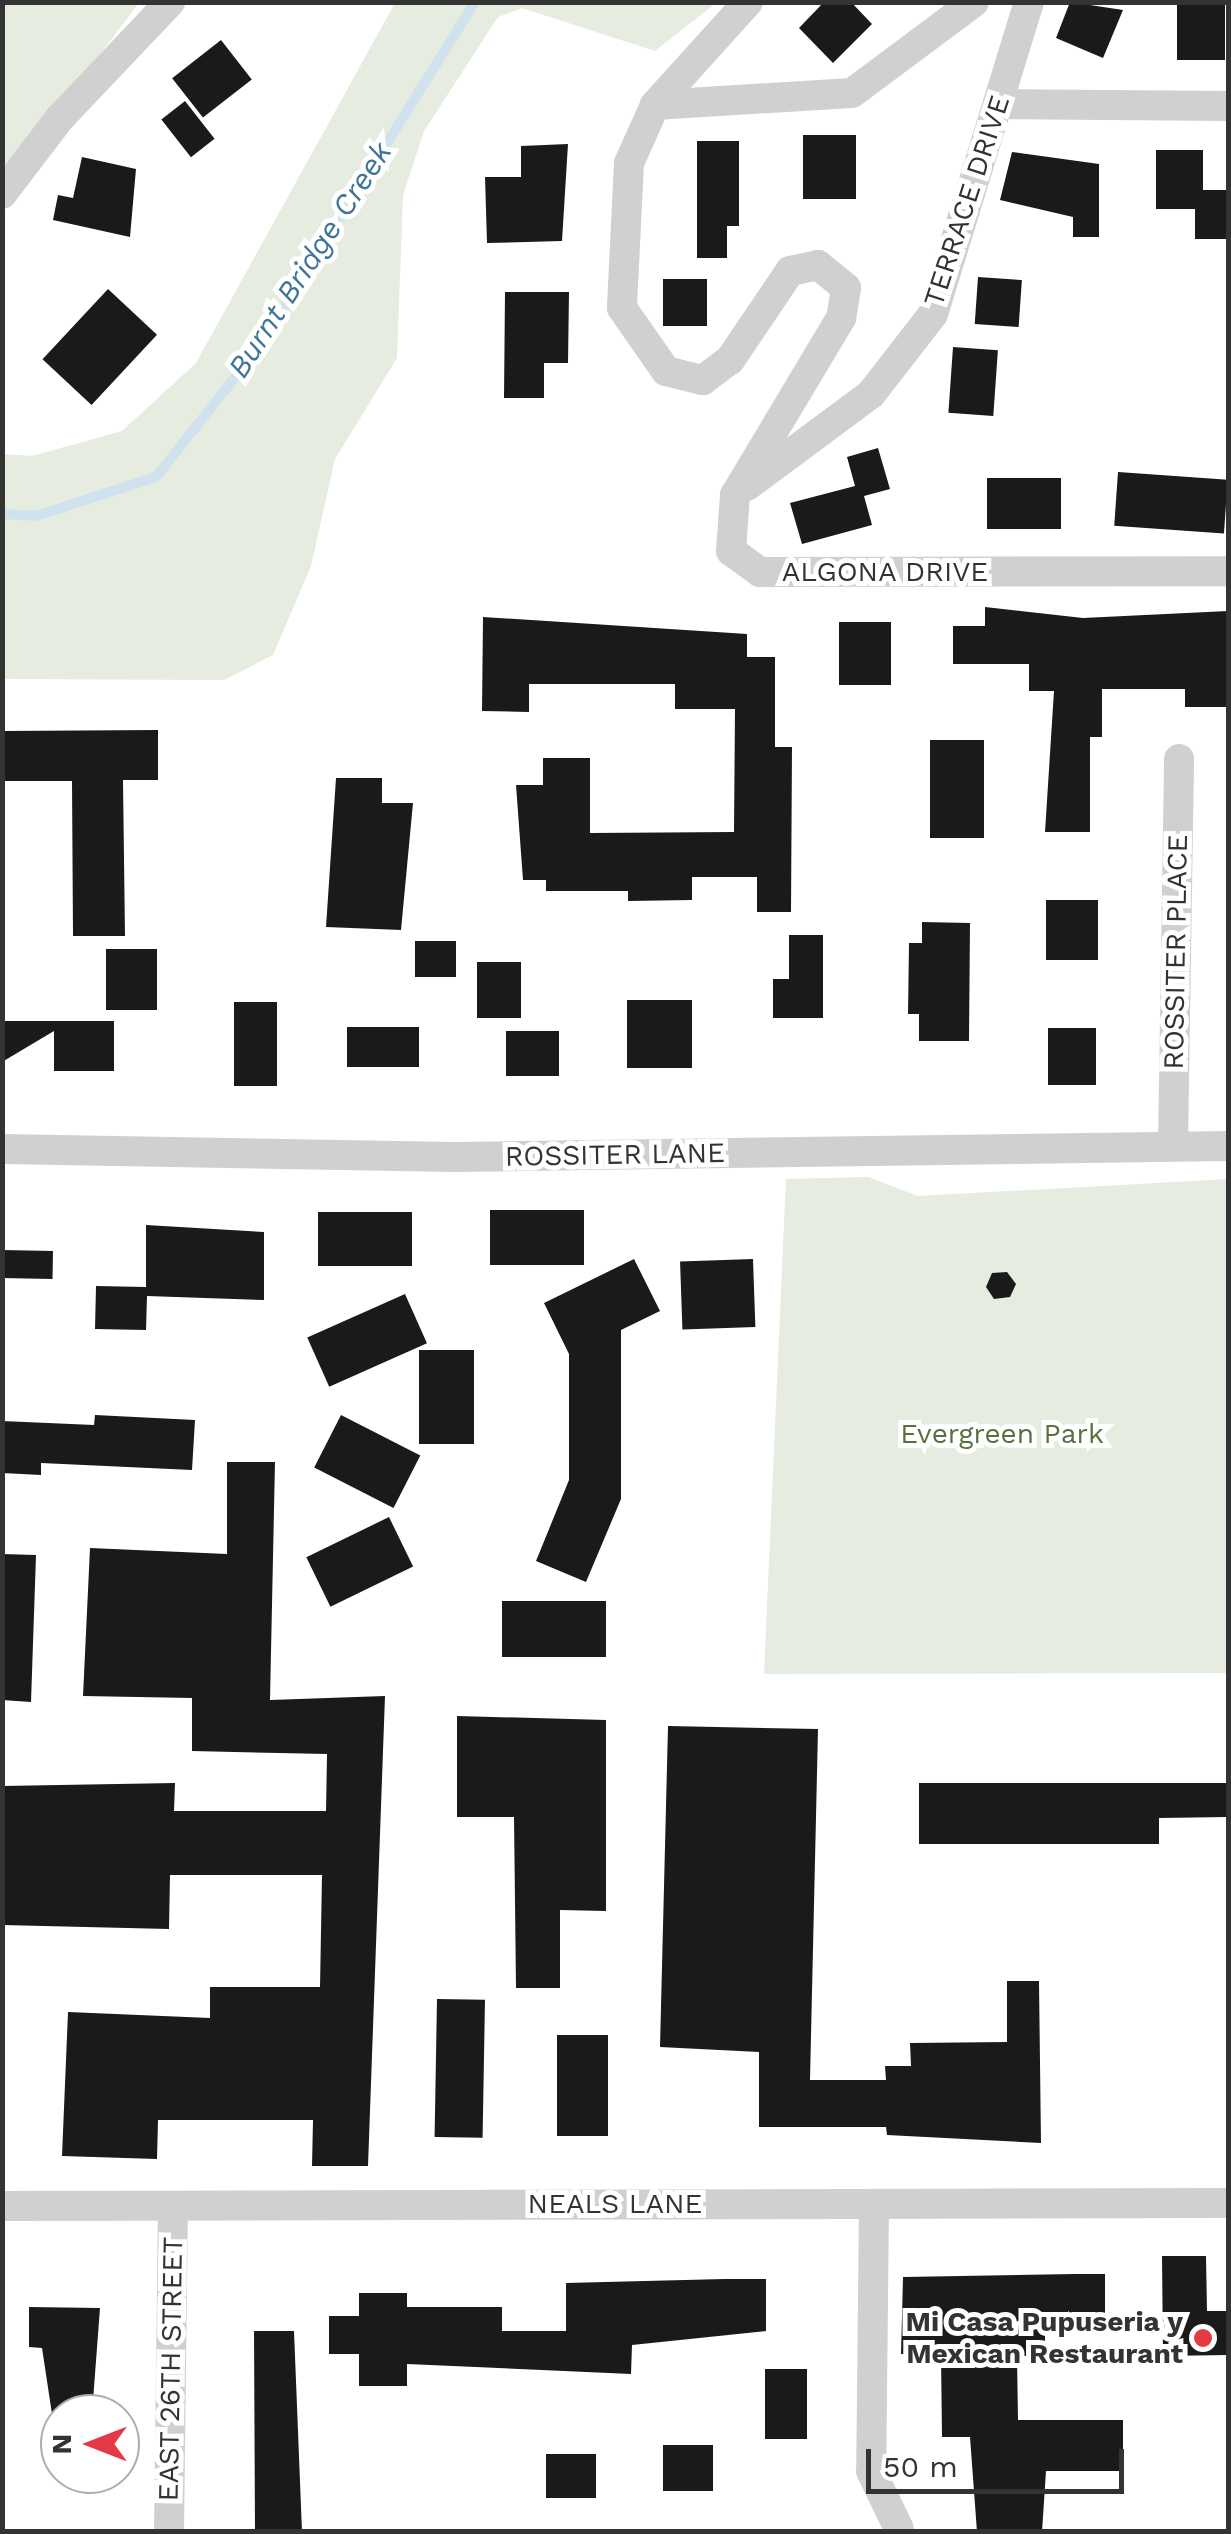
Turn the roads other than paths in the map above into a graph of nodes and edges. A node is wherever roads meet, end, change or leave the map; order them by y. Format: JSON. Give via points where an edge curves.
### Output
{"nodes":[{"id":1,"x":170,"y":2,"type":"edge"},
{"id":2,"x":748,"y":2,"type":"edge"},
{"id":3,"x":974,"y":2,"type":"edge"},
{"id":4,"x":1030,"y":2,"type":"edge"},
{"id":5,"x":999,"y":104,"type":"junction"},
{"id":6,"x":655,"y":105,"type":"junction"},
{"id":7,"x":1228,"y":106,"type":"edge"},
{"id":8,"x":2,"y":194,"type":"edge"},
{"id":9,"x":735,"y":495,"type":"junction"},
{"id":10,"x":1228,"y":571,"type":"edge"},
{"id":11,"x":1179,"y":759,"type":"dead end"},
{"id":12,"x":1174,"y":1146,"type":"junction"},
{"id":13,"x":1228,"y":1146,"type":"edge"},
{"id":14,"x":2,"y":1149,"type":"edge"},
{"id":15,"x":1228,"y":2203,"type":"edge"},
{"id":16,"x":874,"y":2204,"type":"junction"},
{"id":17,"x":2,"y":2206,"type":"edge"},
{"id":18,"x":173,"y":2207,"type":"junction"},
{"id":19,"x":899,"y":2530,"type":"edge"},
{"id":20,"x":169,"y":2532,"type":"edge"}],
"edges":[{"from":1,"to":8,"type":"street","via":[[60,118]]},
{"from":2,"to":6,"type":"street","name":"ALGONA DRIVE"},
{"from":3,"to":6,"type":"street","via":[[852,93]]},
{"from":4,"to":5,"type":"street","name":"TERRACE DRIVE"},
{"from":5,"to":7,"type":"street"},
{"from":5,"to":9,"type":"street","name":"TERRACE DRIVE","via":[[933,314],[871,394]]},
{"from":6,"to":9,"type":"street","name":"ALGONA DRIVE","via":[[629,163],[622,308],[666,370],[702,380],[730,360],[790,271],[818,265],[846,288],[841,318]]},
{"from":9,"to":10,"type":"street","name":"ALGONA DRIVE","via":[[731,551],[760,572]]},
{"from":11,"to":12,"type":"street","name":"ROSSITER PLACE"},
{"from":12,"to":13,"type":"street","name":"ROSSITER LANE"},
{"from":12,"to":14,"type":"street","name":"ROSSITER LANE","via":[[455,1157]]},
{"from":15,"to":16,"type":"street","name":"NEALS LANE"},
{"from":16,"to":18,"type":"street","name":"NEALS LANE"},
{"from":16,"to":19,"type":"street","via":[[871,2470]]},
{"from":17,"to":18,"type":"street","name":"NEALS LANE"},
{"from":18,"to":20,"type":"street","name":"EAST 26TH STREET"}]}
